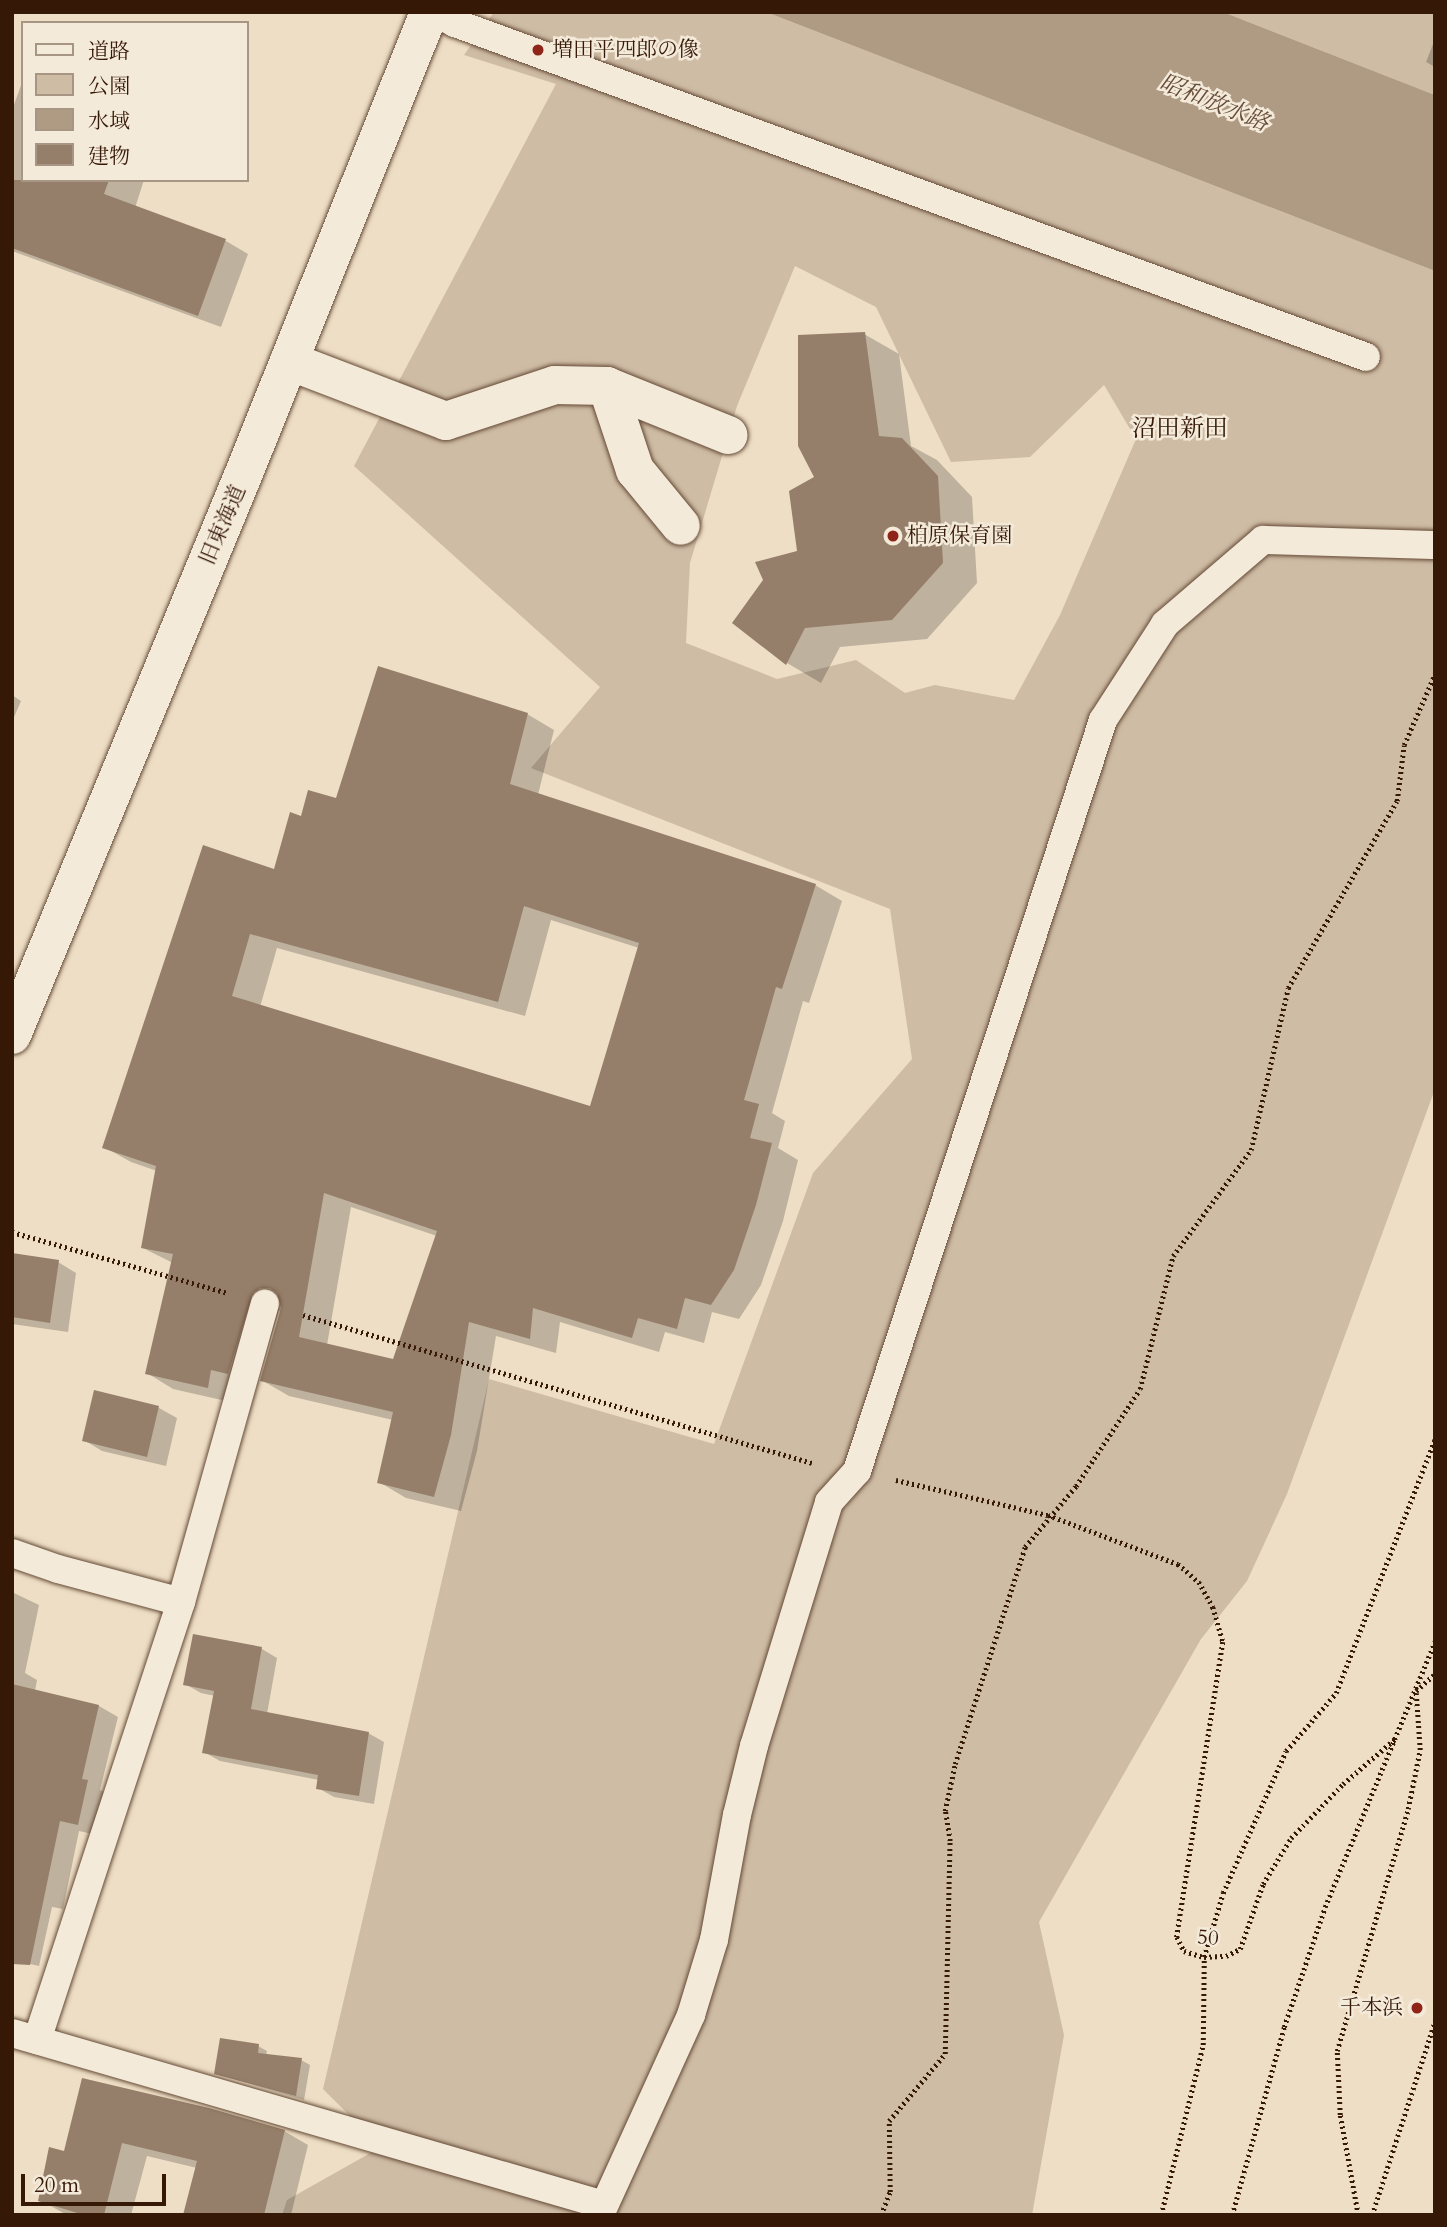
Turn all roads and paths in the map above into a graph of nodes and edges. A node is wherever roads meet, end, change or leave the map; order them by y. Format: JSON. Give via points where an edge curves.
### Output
{"nodes":[{"id":1,"x":429,"y":12,"type":"edge"},
{"id":2,"x":435,"y":12,"type":"edge"},
{"id":3,"x":1366,"y":358,"type":"dead end"},
{"id":4,"x":289,"y":361,"type":"junction"},
{"id":5,"x":607,"y":386,"type":"junction"},
{"id":6,"x":728,"y":435,"type":"dead end"},
{"id":7,"x":681,"y":526,"type":"dead end"},
{"id":8,"x":1435,"y":545,"type":"edge"},
{"id":9,"x":1435,"y":674,"type":"edge"},
{"id":10,"x":12,"y":1035,"type":"edge"},
{"id":11,"x":12,"y":1232,"type":"edge"},
{"id":12,"x":265,"y":1304,"type":"junction"},
{"id":13,"x":1435,"y":1439,"type":"edge"},
{"id":14,"x":857,"y":1471,"type":"junction"},
{"id":15,"x":1048,"y":1515,"type":"junction"},
{"id":16,"x":12,"y":1553,"type":"edge"},
{"id":17,"x":181,"y":1602,"type":"junction"},
{"id":18,"x":1435,"y":1641,"type":"edge"},
{"id":19,"x":1435,"y":1674,"type":"edge"},
{"id":20,"x":1416,"y":1691,"type":"junction"},
{"id":21,"x":1395,"y":1740,"type":"junction"},
{"id":22,"x":1203,"y":1958,"type":"junction"},
{"id":23,"x":1435,"y":2021,"type":"edge"},
{"id":24,"x":25,"y":2036,"type":"edge"},
{"id":25,"x":602,"y":2210,"type":"edge"},
{"id":26,"x":881,"y":2215,"type":"edge"},
{"id":27,"x":1161,"y":2215,"type":"edge"},
{"id":28,"x":1232,"y":2215,"type":"edge"},
{"id":29,"x":1358,"y":2215,"type":"edge"},
{"id":30,"x":1373,"y":2215,"type":"edge"}],
"edges":[{"from":1,"to":4,"type":"main road","name":"旧東海道"},
{"from":2,"to":3,"type":"lane","via":[[468,28]]},
{"from":4,"to":5,"type":"main road","via":[[446,421],[555,385]]},
{"from":4,"to":10,"type":"main road","name":"旧東海道"},
{"from":5,"to":6,"type":"main road"},
{"from":5,"to":7,"type":"main road","via":[[635,470]]},
{"from":8,"to":14,"type":"lane","via":[[1263,540],[1165,624],[1103,720]]},
{"from":9,"to":15,"type":"path","via":[[1404,745],[1397,801],[1288,988],[1251,1150],[1173,1256],[1140,1390],[1076,1486]]},
{"from":11,"to":12,"type":"path"},
{"from":12,"to":14,"type":"path","via":[[812,1463]]},
{"from":12,"to":17,"type":"lane"},
{"from":13,"to":22,"type":"path","via":[[1336,1693],[1286,1751],[1223,1893]]},
{"from":14,"to":15,"type":"path"},
{"from":14,"to":25,"type":"lane","via":[[829,1502],[754,1746],[714,1940],[691,2015]]},
{"from":15,"to":22,"type":"path","name":"50","via":[[1178,1564],[1199,1582],[1213,1607],[1223,1642],[1177,1937],[1184,1951]]},
{"from":15,"to":26,"type":"path","via":[[1024,1547],[955,1764],[945,1811],[950,1841],[945,2054],[889,2121],[890,2192]]},
{"from":16,"to":17,"type":"lane"},
{"from":17,"to":24,"type":"lane"},
{"from":18,"to":20,"type":"path"},
{"from":19,"to":20,"type":"path","name":"50"},
{"from":20,"to":21,"type":"path","name":"50"},
{"from":20,"to":29,"type":"path","via":[[1420,1750],[1408,1809],[1337,2051],[1340,2115]]},
{"from":21,"to":22,"type":"path","name":"50","via":[[1343,1784],[1291,1838],[1263,1884],[1240,1949]]},
{"from":21,"to":28,"type":"path","via":[[1317,1931],[1258,2114]]},
{"from":22,"to":27,"type":"path","via":[[1203,2045]]},
{"from":23,"to":30,"type":"path"},
{"from":24,"to":25,"type":"lane"}]}
